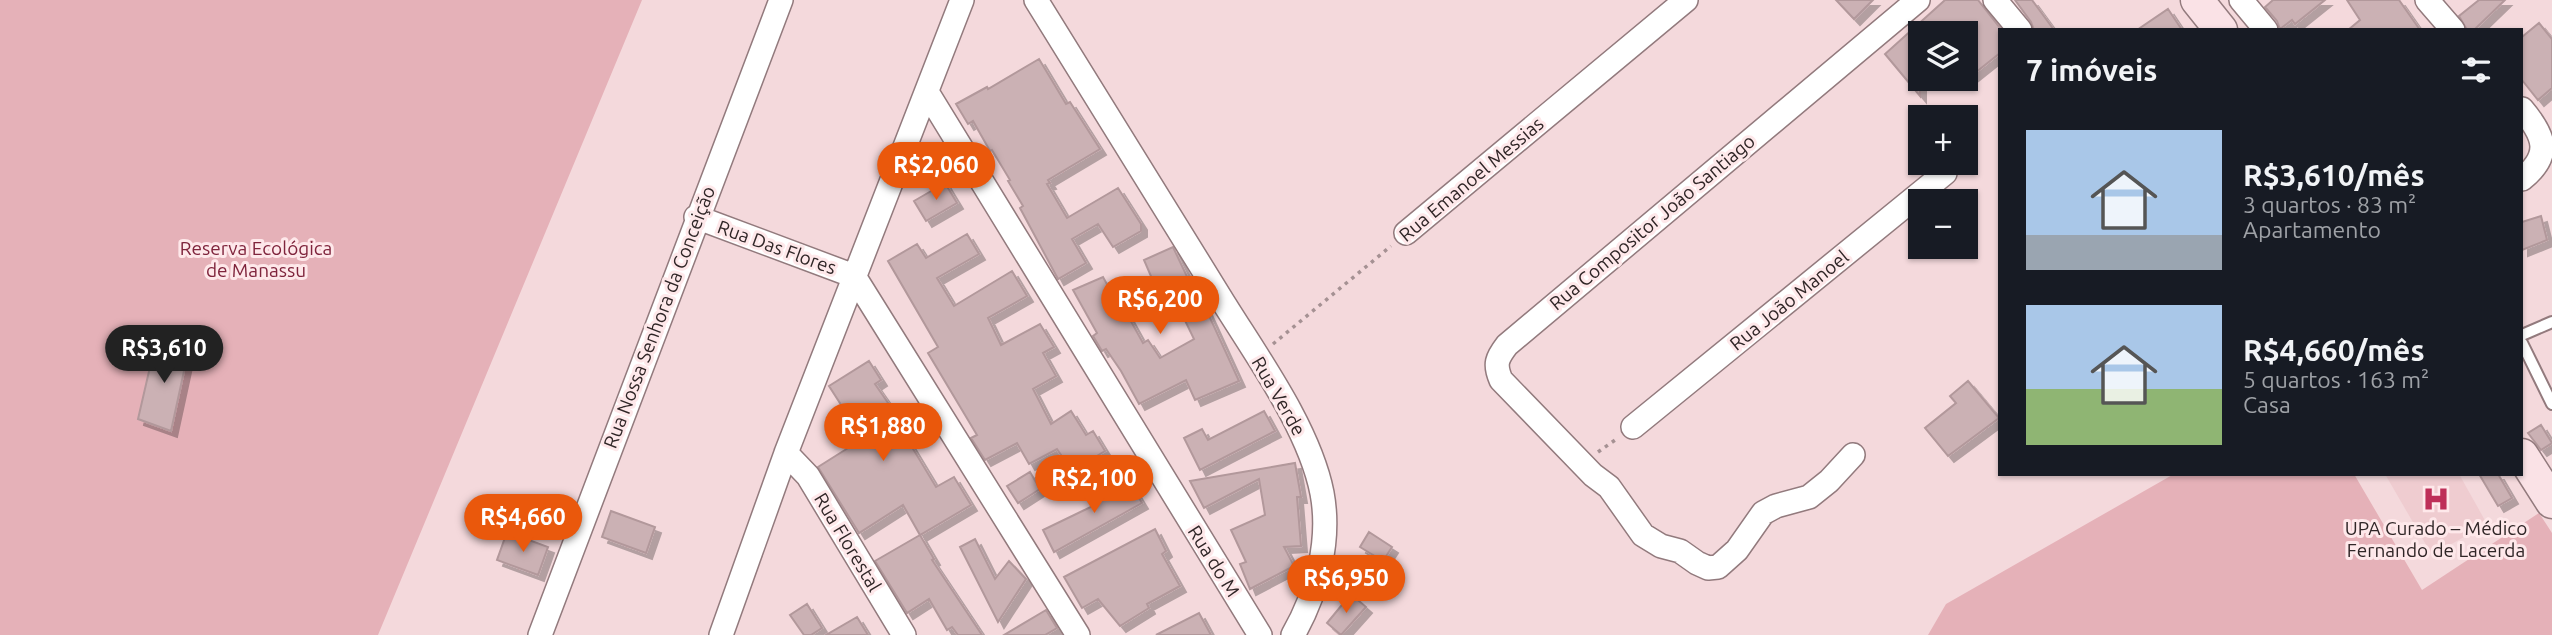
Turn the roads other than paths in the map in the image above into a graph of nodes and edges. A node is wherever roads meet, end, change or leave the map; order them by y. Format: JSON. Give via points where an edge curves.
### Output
{"nodes":[{"id":1,"x":781,"y":0,"type":"edge"},
{"id":2,"x":962,"y":0,"type":"edge"},
{"id":3,"x":1036,"y":0,"type":"edge"},
{"id":4,"x":1686,"y":0,"type":"edge"},
{"id":5,"x":1918,"y":0,"type":"edge"},
{"id":6,"x":1995,"y":0,"type":"edge"},
{"id":7,"x":2197,"y":0,"type":"edge"},
{"id":8,"x":2241,"y":0,"type":"edge"},
{"id":9,"x":2427,"y":0,"type":"edge"},
{"id":10,"x":2018,"y":28,"type":"edge"},
{"id":11,"x":2219,"y":28,"type":"edge"},
{"id":12,"x":2264,"y":28,"type":"edge"},
{"id":13,"x":2451,"y":28,"type":"edge"},
{"id":14,"x":927,"y":92,"type":"junction"},
{"id":15,"x":2523,"y":110,"type":"edge"},
{"id":16,"x":1942,"y":175,"type":"edge"},
{"id":17,"x":2523,"y":178,"type":"edge"},
{"id":18,"x":696,"y":218,"type":"junction"},
{"id":19,"x":1406,"y":233,"type":"road end"},
{"id":20,"x":854,"y":276,"type":"junction"},
{"id":21,"x":2552,"y":322,"type":"edge"},
{"id":22,"x":2523,"y":335,"type":"edge"},
{"id":23,"x":2523,"y":345,"type":"edge"},
{"id":24,"x":2552,"y":404,"type":"edge"},
{"id":25,"x":1633,"y":427,"type":"road end"},
{"id":26,"x":786,"y":453,"type":"junction"},
{"id":27,"x":1853,"y":455,"type":"dead end"},
{"id":28,"x":2523,"y":458,"type":"edge"},
{"id":29,"x":2552,"y":502,"type":"edge"},
{"id":30,"x":540,"y":635,"type":"edge"},
{"id":31,"x":721,"y":635,"type":"edge"},
{"id":32,"x":904,"y":635,"type":"edge"},
{"id":33,"x":1078,"y":635,"type":"edge"},
{"id":34,"x":1260,"y":635,"type":"edge"},
{"id":35,"x":1293,"y":635,"type":"edge"}],
"edges":[{"from":1,"to":18,"type":"street","name":"Rua Nossa Senhora da Conceição"},
{"from":2,"to":14,"type":"street"},
{"from":3,"to":35,"type":"street","name":"Rua Verde","via":[[1310,450],[1324,508],[1324,550],[1305,613]]},
{"from":4,"to":19,"type":"street","name":"Rua Emanoel Messias"},
{"from":5,"to":27,"type":"street","name":"Rua Compositor João Santiago","via":[[1497,358],[1501,380],[1609,487],[1643,535],[1709,568],[1718,567],[1737,550],[1763,513],[1809,497]]},
{"from":6,"to":10,"type":"street"},
{"from":7,"to":11,"type":"street"},
{"from":8,"to":12,"type":"street"},
{"from":9,"to":13,"type":"street"},
{"from":14,"to":20,"type":"street"},
{"from":14,"to":34,"type":"street","name":"Rua do M"},
{"from":15,"to":17,"type":"street","via":[[2540,134],[2544,149],[2535,169]]},
{"from":16,"to":25,"type":"street","name":"Rua João Manoel"},
{"from":18,"to":20,"type":"street","name":"Rua Das Flores"},
{"from":18,"to":30,"type":"street","name":"Rua Nossa Senhora da Conceição"},
{"from":20,"to":26,"type":"street"},
{"from":20,"to":33,"type":"street","name":"Rua Das Flores"},
{"from":21,"to":22,"type":"lane"},
{"from":23,"to":24,"type":"lane"},
{"from":26,"to":31,"type":"street"},
{"from":26,"to":32,"type":"street","name":"Rua Florestal","via":[[808,476]]},
{"from":28,"to":29,"type":"street"}]}
